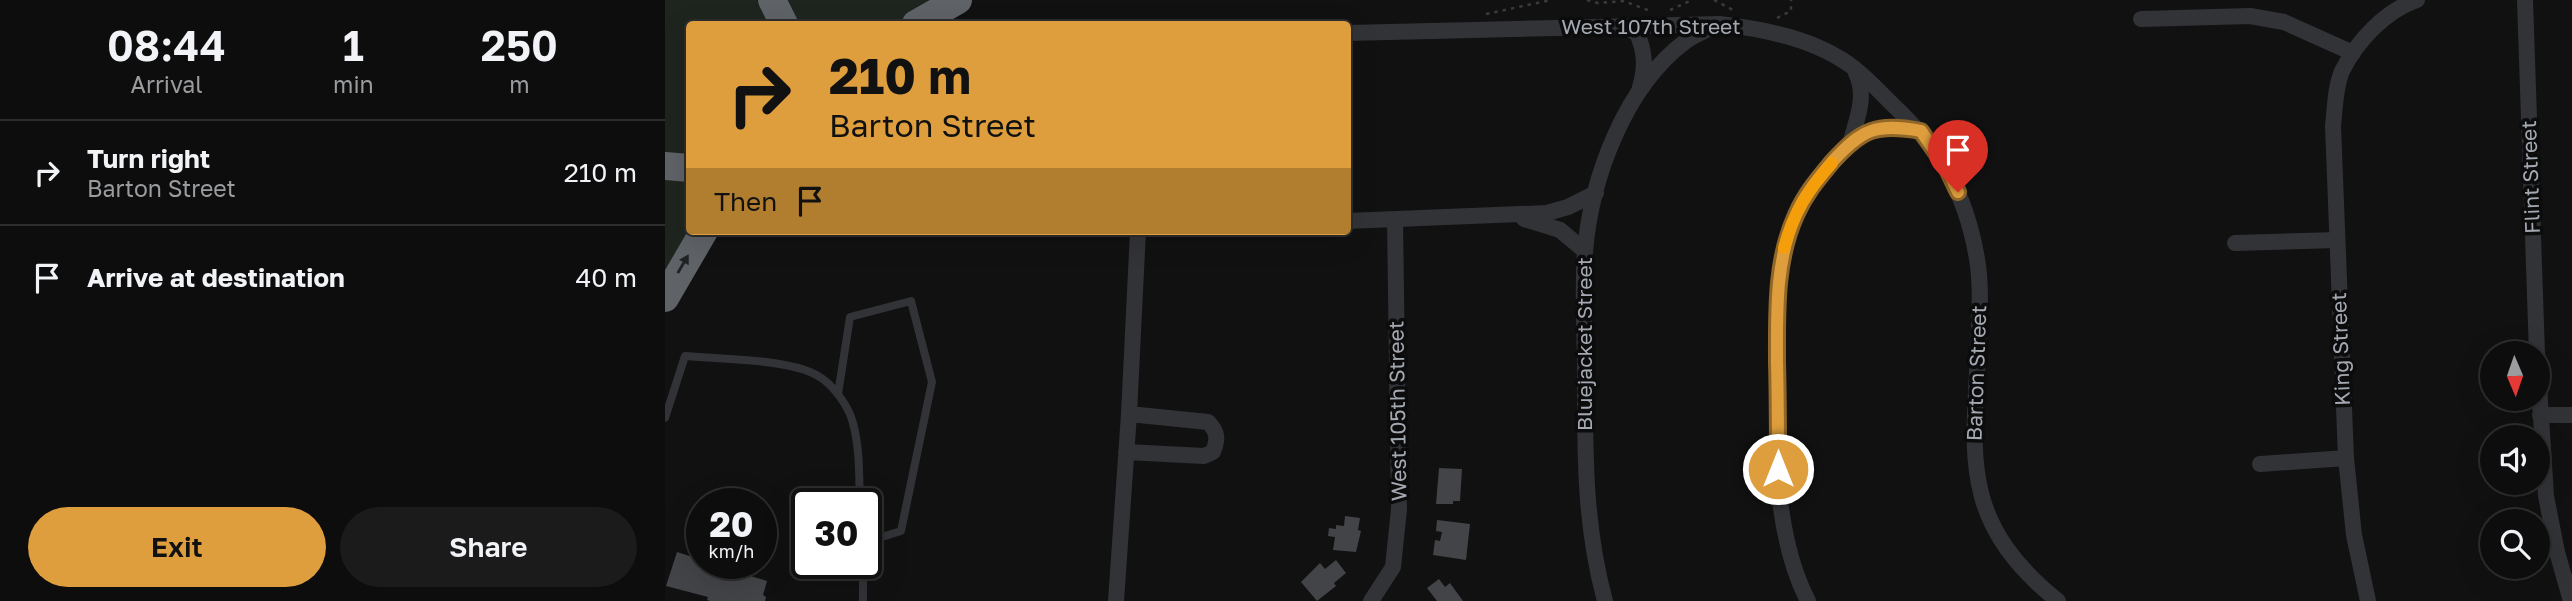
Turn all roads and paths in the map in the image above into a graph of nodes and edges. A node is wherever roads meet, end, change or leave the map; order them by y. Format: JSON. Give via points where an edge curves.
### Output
{"nodes":[{"id":1,"x":772,"y":0,"type":"edge"},
{"id":2,"x":958,"y":0,"type":"edge"},
{"id":3,"x":1587,"y":0,"type":"edge"},
{"id":4,"x":1692,"y":0,"type":"edge"},
{"id":5,"x":1714,"y":0,"type":"edge"},
{"id":6,"x":1791,"y":0,"type":"edge"},
{"id":7,"x":2417,"y":0,"type":"edge"},
{"id":8,"x":2525,"y":0,"type":"edge"},
{"id":9,"x":1667,"y":12,"type":"dead end"},
{"id":10,"x":1657,"y":13,"type":"dead end"},
{"id":11,"x":1742,"y":13,"type":"dead end"},
{"id":12,"x":1767,"y":18,"type":"dead end"},
{"id":13,"x":2141,"y":19,"type":"dead end"},
{"id":14,"x":782,"y":21,"type":"edge"},
{"id":15,"x":921,"y":21,"type":"edge"},
{"id":16,"x":1719,"y":24,"type":"junction"},
{"id":17,"x":1621,"y":26,"type":"junction"},
{"id":18,"x":1351,"y":33,"type":"edge"},
{"id":19,"x":2353,"y":53,"type":"junction"},
{"id":20,"x":1853,"y":68,"type":"junction"},
{"id":21,"x":1637,"y":96,"type":"junction"},
{"id":22,"x":1921,"y":131,"type":"junction"},
{"id":23,"x":1851,"y":141,"type":"junction"},
{"id":24,"x":665,"y":166,"type":"edge"},
{"id":25,"x":686,"y":168,"type":"edge"},
{"id":26,"x":1596,"y":193,"type":"junction"},
{"id":27,"x":1515,"y":216,"type":"junction"},
{"id":28,"x":1395,"y":220,"type":"junction"},
{"id":29,"x":1351,"y":221,"type":"edge"},
{"id":30,"x":702,"y":235,"type":"edge"},
{"id":31,"x":1137,"y":235,"type":"edge"},
{"id":32,"x":2337,"y":240,"type":"junction"},
{"id":33,"x":2235,"y":243,"type":"dead end"},
{"id":34,"x":1585,"y":251,"type":"junction"},
{"id":35,"x":665,"y":298,"type":"edge"},
{"id":36,"x":2537,"y":341,"type":"edge"},
{"id":37,"x":838,"y":394,"type":"junction"},
{"id":38,"x":2540,"y":411,"type":"edge"},
{"id":39,"x":1129,"y":414,"type":"junction"},
{"id":40,"x":2540,"y":415,"type":"junction"},
{"id":41,"x":2572,"y":415,"type":"edge"},
{"id":42,"x":665,"y":418,"type":"edge"},
{"id":43,"x":1126,"y":452,"type":"junction"},
{"id":44,"x":2346,"y":458,"type":"junction"},
{"id":45,"x":2260,"y":464,"type":"dead end"},
{"id":46,"x":859,"y":488,"type":"edge"},
{"id":47,"x":882,"y":537,"type":"edge"},
{"id":48,"x":863,"y":579,"type":"edge"},
{"id":49,"x":1375,"y":600,"type":"edge"},
{"id":50,"x":863,"y":601,"type":"edge"},
{"id":51,"x":1116,"y":601,"type":"edge"},
{"id":52,"x":1605,"y":601,"type":"edge"},
{"id":53,"x":1808,"y":601,"type":"edge"},
{"id":54,"x":2058,"y":601,"type":"edge"},
{"id":55,"x":2368,"y":601,"type":"edge"},
{"id":56,"x":2571,"y":601,"type":"edge"}],
"edges":[{"from":1,"to":14,"type":"highway"},
{"from":2,"to":15,"type":"highway"},
{"from":3,"to":10,"type":"path","via":[[1624,1]]},
{"from":4,"to":9,"type":"path"},
{"from":5,"to":11,"type":"path"},
{"from":6,"to":12,"type":"path","via":[[1788,14]]},
{"from":7,"to":19,"type":"street","name":"King Street","via":[[2382,19]]},
{"from":8,"to":36,"type":"street","name":"Flint Street"},
{"from":13,"to":19,"type":"street","via":[[2262,18],[2284,22]]},
{"from":16,"to":17,"type":"street","name":"West 107th Street"},
{"from":16,"to":20,"type":"street","name":"West 107th Street","via":[[1794,38]]},
{"from":16,"to":21,"type":"street","name":"Bluejacket Street","via":[[1687,40],[1659,66]]},
{"from":17,"to":18,"type":"street","name":"West 107th Street"},
{"from":17,"to":21,"type":"street","name":"Bluejacket Street","via":[[1637,33],[1644,50]]},
{"from":19,"to":32,"type":"street","name":"King Street","via":[[2337,90],[2333,126]]},
{"from":20,"to":22,"type":"street","name":"West 107th Street"},
{"from":20,"to":23,"type":"street","via":[[1863,97]]},
{"from":21,"to":26,"type":"street","name":"Bluejacket Street","via":[[1599,173]]},
{"from":22,"to":23,"type":"street","via":[[1895,126],[1863,133]]},
{"from":22,"to":54,"type":"street","name":"Barton Street","via":[[1958,192],[1978,260],[1973,433],[1981,495],[2006,548]]},
{"from":23,"to":53,"type":"street","via":[[1809,189],[1795,215],[1779,278],[1780,500],[1792,560]]},
{"from":24,"to":25,"type":"highway"},
{"from":26,"to":27,"type":"street","via":[[1547,213]]},
{"from":26,"to":34,"type":"street","name":"Bluejacket Street"},
{"from":27,"to":28,"type":"street"},
{"from":27,"to":34,"type":"street","via":[[1560,230]]},
{"from":28,"to":29,"type":"street"},
{"from":28,"to":49,"type":"street","name":"West 105th Street","via":[[1399,509],[1393,567]]},
{"from":35,"to":30,"type":"highway","one_way":true},
{"from":31,"to":39,"type":"street"},
{"from":32,"to":33,"type":"street"},
{"from":32,"to":44,"type":"street","name":"King Street"},
{"from":34,"to":52,"type":"street","name":"Bluejacket Street","via":[[1585,478],[1593,550]]},
{"from":37,"to":42,"type":"lane","via":[[820,376],[796,366],[685,356]]},
{"from":37,"to":46,"type":"lane","via":[[857,438]]},
{"from":37,"to":47,"type":"lane","via":[[850,317],[911,301],[932,382],[901,531]]},
{"from":38,"to":40,"type":"street","name":"Flint Street"},
{"from":39,"to":43,"type":"street"},
{"from":39,"to":43,"type":"street","via":[[1208,422],[1217,440],[1213,452],[1204,456]]},
{"from":40,"to":41,"type":"street"},
{"from":40,"to":56,"type":"street","name":"Flint Street","via":[[2546,496]]},
{"from":43,"to":51,"type":"street"},
{"from":44,"to":45,"type":"street"},
{"from":44,"to":55,"type":"street","name":"King Street","via":[[2354,535]]},
{"from":48,"to":50,"type":"lane"}]}
